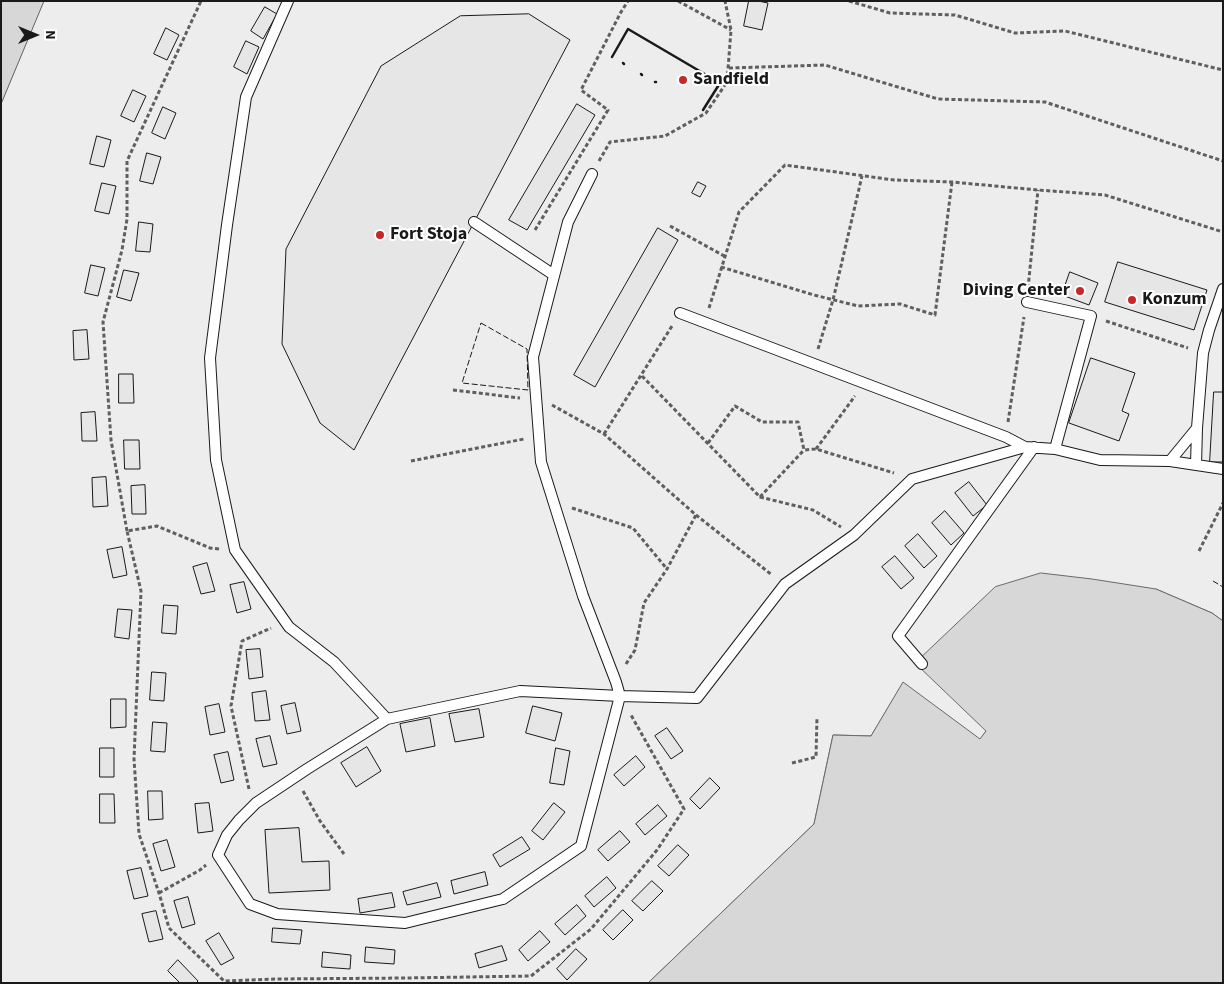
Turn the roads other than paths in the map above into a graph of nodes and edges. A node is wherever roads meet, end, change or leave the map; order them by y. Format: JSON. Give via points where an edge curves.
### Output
{"nodes":[{"id":1,"x":288,"y":1,"type":"edge"},
{"id":2,"x":592,"y":174,"type":"road end"},
{"id":3,"x":474,"y":222,"type":"dead end"},
{"id":4,"x":554,"y":274,"type":"junction"},
{"id":5,"x":1223,"y":289,"type":"edge"},
{"id":6,"x":1027,"y":302,"type":"dead end"},
{"id":7,"x":680,"y":313,"type":"road end"},
{"id":8,"x":1197,"y":428,"type":"junction"},
{"id":9,"x":1030,"y":447,"type":"junction"},
{"id":10,"x":1055,"y":449,"type":"junction"},
{"id":11,"x":1170,"y":461,"type":"junction"},
{"id":12,"x":1196,"y":466,"type":"junction"},
{"id":13,"x":1223,"y":469,"type":"edge"},
{"id":14,"x":922,"y":664,"type":"dead end"},
{"id":15,"x":620,"y":696,"type":"junction"},
{"id":16,"x":387,"y":719,"type":"junction"}],
"edges":[{"from":1,"to":16,"type":"lane","via":[[246,97],[210,358],[216,460],[235,550],[289,627],[334,662]]},
{"from":2,"to":4,"type":"lane","via":[[568,222]]},
{"from":3,"to":4,"type":"lane"},
{"from":4,"to":15,"type":"lane","via":[[533,356],[541,462],[583,596]]},
{"from":5,"to":8,"type":"lane","via":[[1203,353]]},
{"from":6,"to":10,"type":"lane","via":[[1091,316]]},
{"from":7,"to":9,"type":"lane"},
{"from":8,"to":11,"type":"lane"},
{"from":8,"to":12,"type":"lane"},
{"from":9,"to":10,"type":"lane"},
{"from":9,"to":14,"type":"lane","via":[[898,636]]},
{"from":9,"to":15,"type":"lane","via":[[912,479],[854,535],[784,584],[697,698]]},
{"from":10,"to":11,"type":"lane","via":[[1100,460]]},
{"from":11,"to":12,"type":"lane"},
{"from":12,"to":13,"type":"lane"},
{"from":15,"to":16,"type":"lane","via":[[520,691]]},
{"from":15,"to":16,"type":"lane","via":[[581,846],[503,899],[405,923],[277,914],[250,904],[218,855],[239,820],[256,803]]}]}
